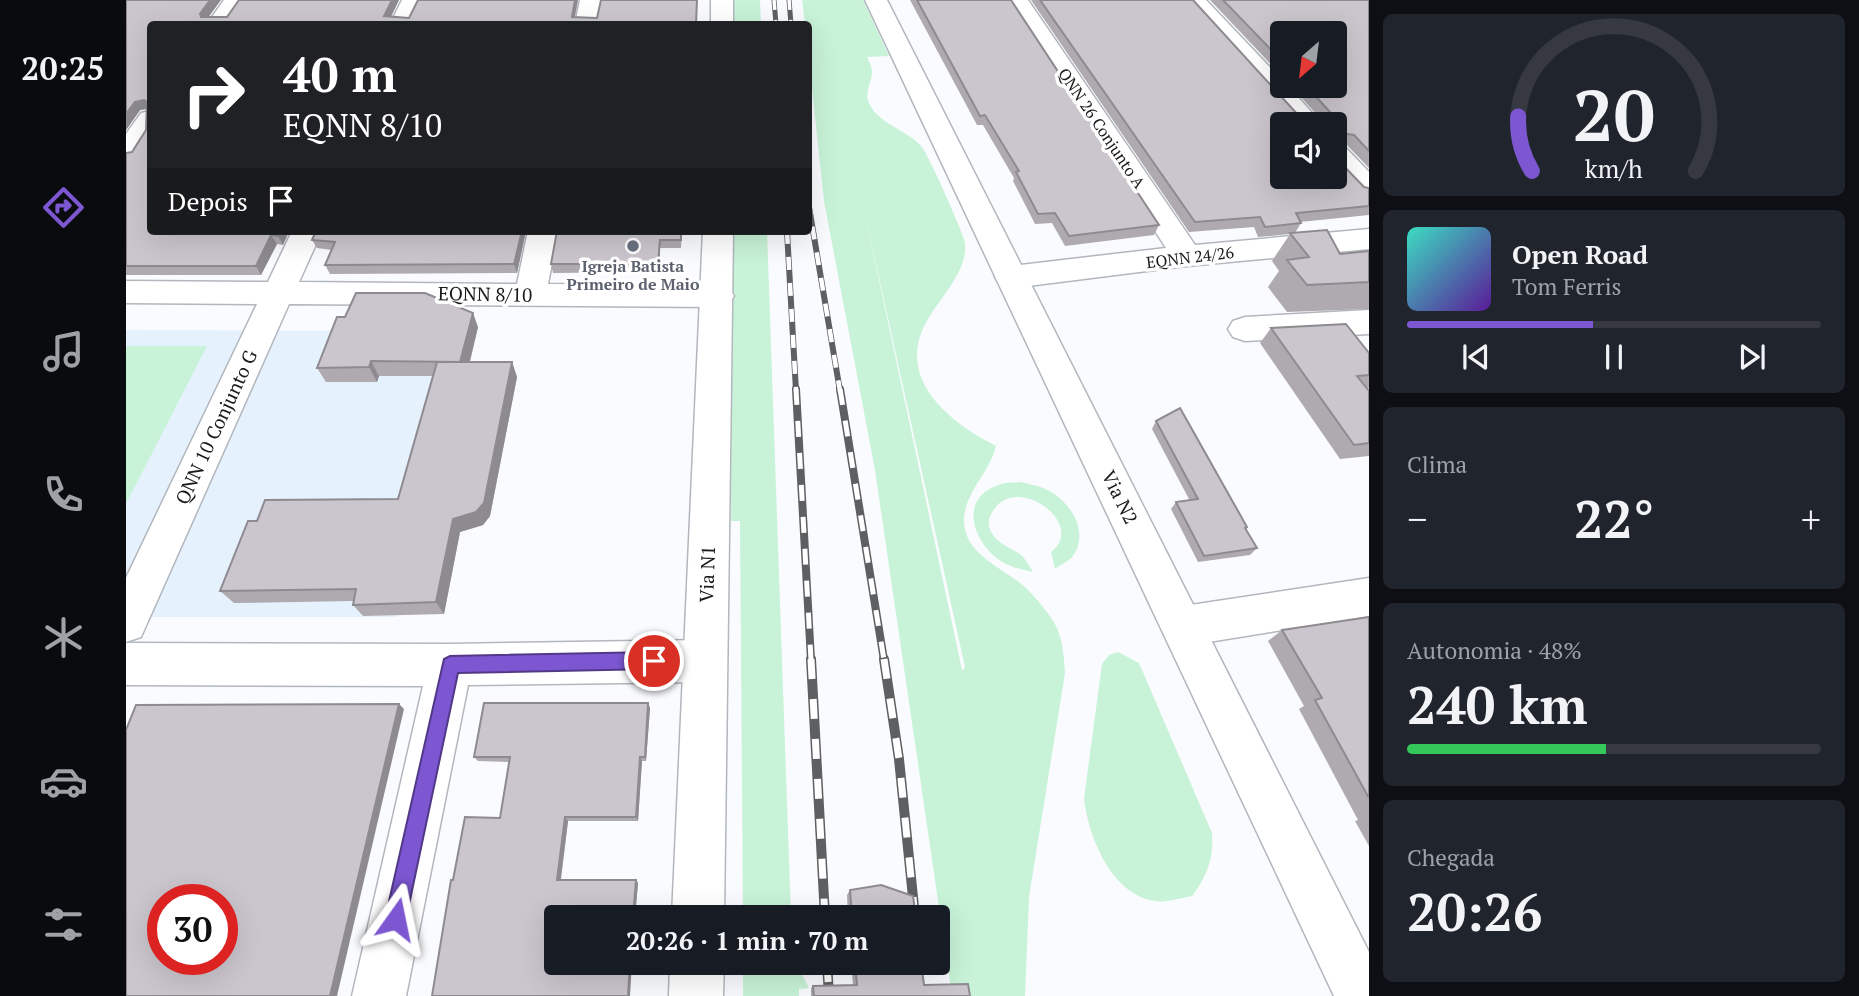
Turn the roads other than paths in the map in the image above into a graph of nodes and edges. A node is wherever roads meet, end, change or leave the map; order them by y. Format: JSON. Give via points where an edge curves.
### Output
{"nodes":[{"id":1,"x":235,"y":0,"type":"edge"},
{"id":2,"x":413,"y":0,"type":"edge"},
{"id":3,"x":591,"y":0,"type":"edge"},
{"id":4,"x":722,"y":0,"type":"edge"},
{"id":5,"x":876,"y":0,"type":"edge"},
{"id":6,"x":1017,"y":0,"type":"edge"},
{"id":7,"x":1194,"y":0,"type":"edge"},
{"id":8,"x":220,"y":21,"type":"edge"},
{"id":9,"x":402,"y":21,"type":"edge"},
{"id":10,"x":587,"y":21,"type":"edge"},
{"id":11,"x":722,"y":21,"type":"edge"},
{"id":12,"x":1298,"y":112,"type":"edge"},
{"id":13,"x":147,"y":123,"type":"edge"},
{"id":14,"x":126,"y":153,"type":"edge"},
{"id":15,"x":1347,"y":166,"type":"edge"},
{"id":16,"x":1369,"y":189,"type":"edge"},
{"id":17,"x":305,"y":235,"type":"edge"},
{"id":18,"x":542,"y":235,"type":"edge"},
{"id":19,"x":719,"y":235,"type":"edge"},
{"id":20,"x":1365,"y":244,"type":"edge"},
{"id":21,"x":1187,"y":256,"type":"junction"},
{"id":22,"x":1011,"y":277,"type":"junction"},
{"id":23,"x":126,"y":292,"type":"edge"},
{"id":24,"x":279,"y":292,"type":"junction"},
{"id":25,"x":530,"y":295,"type":"junction"},
{"id":26,"x":718,"y":296,"type":"junction"},
{"id":27,"x":1369,"y":321,"type":"edge"},
{"id":28,"x":1245,"y":329,"type":"dead end"},
{"id":29,"x":1369,"y":597,"type":"edge"},
{"id":30,"x":126,"y":623,"type":"edge"},
{"id":31,"x":1184,"y":626,"type":"junction"},
{"id":32,"x":704,"y":661,"type":"junction"},
{"id":33,"x":126,"y":664,"type":"edge"},
{"id":34,"x":450,"y":665,"type":"junction"},
{"id":35,"x":698,"y":905,"type":"edge"},
{"id":36,"x":697,"y":975,"type":"edge"},
{"id":37,"x":379,"y":996,"type":"edge"},
{"id":38,"x":696,"y":996,"type":"edge"},
{"id":39,"x":1362,"y":996,"type":"edge"}],
"edges":[{"from":1,"to":8,"type":"street"},
{"from":2,"to":9,"type":"street"},
{"from":3,"to":10,"type":"street"},
{"from":4,"to":11,"type":"street"},
{"from":5,"to":22,"type":"street","name":"Via N2"},
{"from":6,"to":21,"type":"street","name":"QNN 26 Conjunto A"},
{"from":7,"to":12,"type":"street"},
{"from":13,"to":14,"type":"street"},
{"from":15,"to":16,"type":"street"},
{"from":17,"to":24,"type":"street","name":"QNN 10 Conjunto G"},
{"from":18,"to":25,"type":"street"},
{"from":19,"to":26,"type":"street","name":"Via N1"},
{"from":20,"to":21,"type":"street","name":"EQNN 24/26"},
{"from":21,"to":22,"type":"street","name":"EQNN 24/26"},
{"from":22,"to":31,"type":"street","name":"Via N2"},
{"from":23,"to":24,"type":"street","name":"EQNN 8/10"},
{"from":24,"to":25,"type":"street","name":"EQNN 8/10"},
{"from":24,"to":30,"type":"street","name":"QNN 10 Conjunto G"},
{"from":25,"to":26,"type":"street","name":"EQNN 8/10"},
{"from":26,"to":32,"type":"street","name":"Via N1"},
{"from":27,"to":28,"type":"street"},
{"from":29,"to":31,"type":"street"},
{"from":31,"to":39,"type":"street","name":"Via N2"},
{"from":32,"to":34,"type":"street"},
{"from":32,"to":35,"type":"street","name":"Via N1"},
{"from":33,"to":34,"type":"street"},
{"from":34,"to":37,"type":"street"},
{"from":36,"to":38,"type":"street"}]}
